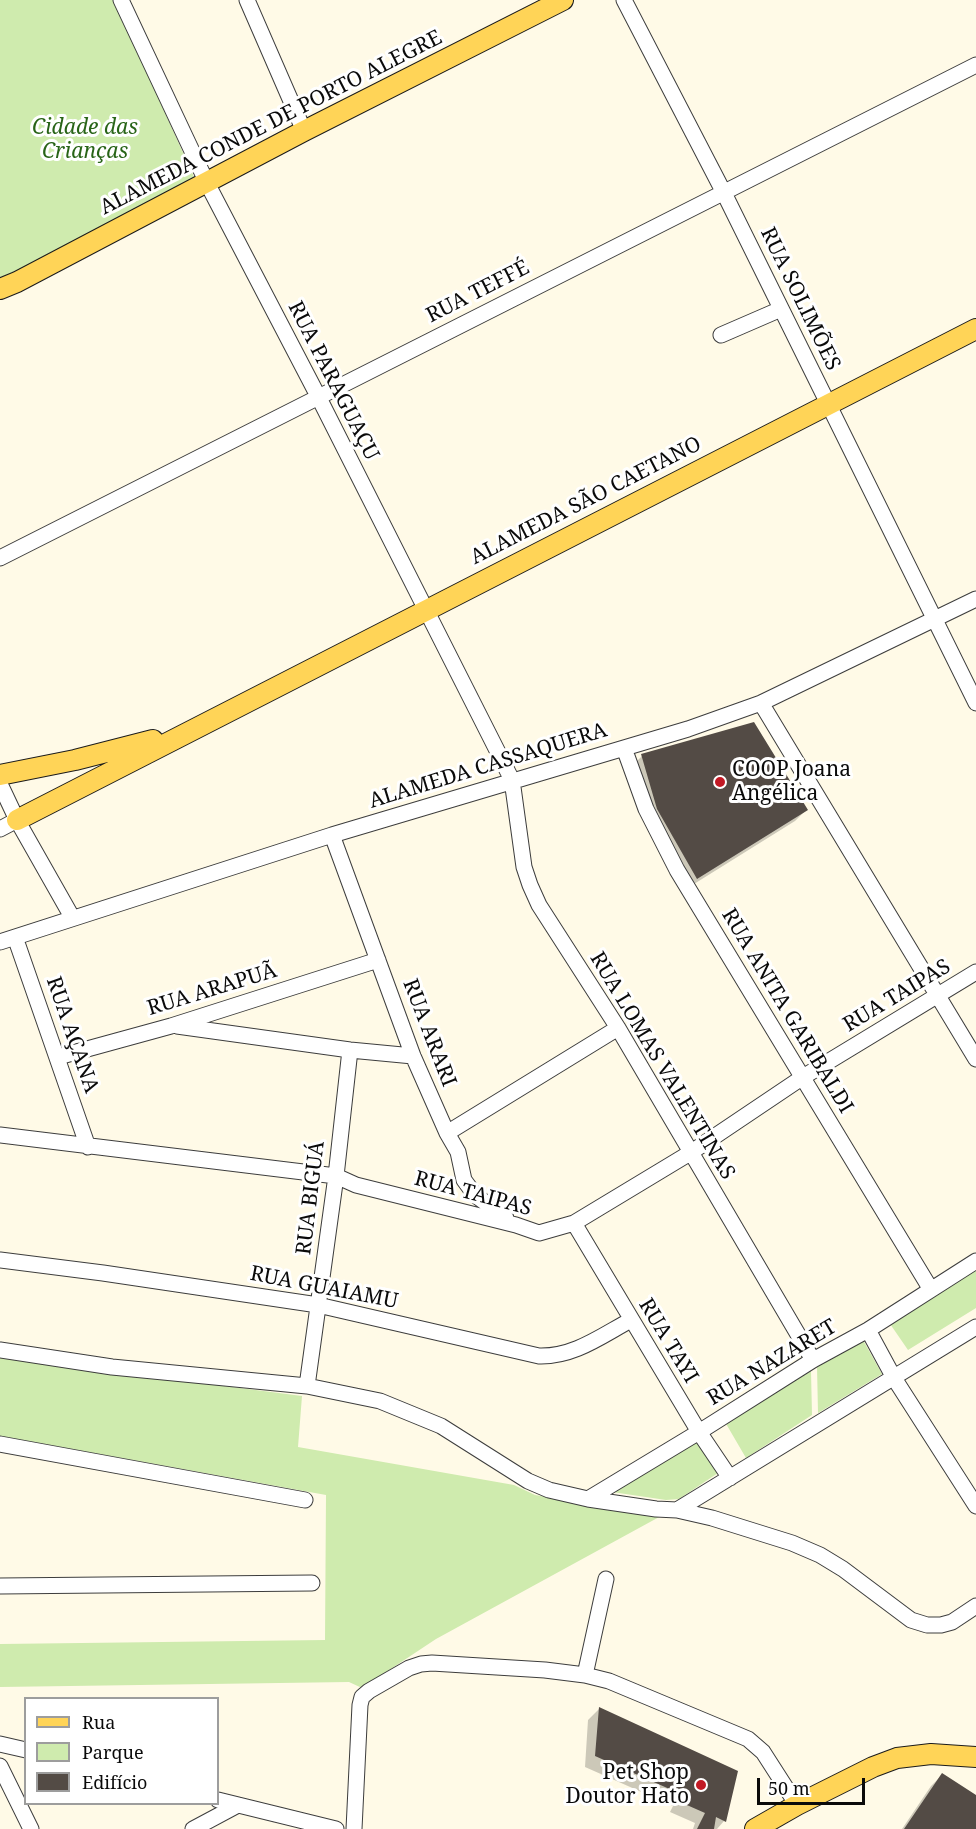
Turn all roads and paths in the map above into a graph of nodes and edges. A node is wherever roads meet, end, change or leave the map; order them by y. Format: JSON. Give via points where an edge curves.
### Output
{"nodes":[{"id":1,"x":122,"y":0,"type":"edge"},
{"id":2,"x":247,"y":0,"type":"edge"},
{"id":3,"x":563,"y":0,"type":"edge"},
{"id":4,"x":624,"y":0,"type":"edge"},
{"id":5,"x":976,"y":65,"type":"edge"},
{"id":6,"x":304,"y":131,"type":"junction"},
{"id":7,"x":207,"y":183,"type":"junction"},
{"id":8,"x":723,"y":191,"type":"junction"},
{"id":9,"x":0,"y":289,"type":"edge"},
{"id":10,"x":781,"y":309,"type":"junction"},
{"id":11,"x":976,"y":329,"type":"edge"},
{"id":12,"x":721,"y":335,"type":"dead end"},
{"id":13,"x":318,"y":396,"type":"junction"},
{"id":14,"x":829,"y":403,"type":"junction"},
{"id":15,"x":0,"y":558,"type":"edge"},
{"id":16,"x":976,"y":599,"type":"edge"},
{"id":17,"x":425,"y":611,"type":"junction"},
{"id":18,"x":934,"y":620,"type":"junction"},
{"id":19,"x":761,"y":703,"type":"junction"},
{"id":20,"x":976,"y":703,"type":"edge"},
{"id":21,"x":218,"y":718,"type":"junction"},
{"id":22,"x":624,"y":748,"type":"junction"},
{"id":23,"x":0,"y":775,"type":"edge"},
{"id":24,"x":512,"y":780,"type":"junction"},
{"id":25,"x":0,"y":784,"type":"edge"},
{"id":26,"x":9,"y":825,"type":"edge"},
{"id":27,"x":332,"y":835,"type":"junction"},
{"id":28,"x":72,"y":917,"type":"junction"},
{"id":29,"x":15,"y":937,"type":"junction"},
{"id":30,"x":0,"y":942,"type":"edge"},
{"id":31,"x":378,"y":960,"type":"junction"},
{"id":32,"x":976,"y":972,"type":"edge"},
{"id":33,"x":937,"y":995,"type":"junction"},
{"id":34,"x":171,"y":1026,"type":"junction"},
{"id":35,"x":618,"y":1028,"type":"junction"},
{"id":36,"x":350,"y":1050,"type":"junction"},
{"id":37,"x":414,"y":1056,"type":"junction"},
{"id":38,"x":58,"y":1057,"type":"junction"},
{"id":39,"x":976,"y":1059,"type":"edge"},
{"id":40,"x":803,"y":1077,"type":"junction"},
{"id":41,"x":447,"y":1133,"type":"junction"},
{"id":42,"x":0,"y":1135,"type":"edge"},
{"id":43,"x":88,"y":1147,"type":"junction"},
{"id":44,"x":690,"y":1153,"type":"junction"},
{"id":45,"x":336,"y":1176,"type":"junction"},
{"id":46,"x":574,"y":1223,"type":"junction"},
{"id":47,"x":516,"y":1225,"type":"junction"},
{"id":48,"x":0,"y":1260,"type":"edge"},
{"id":49,"x":976,"y":1261,"type":"edge"},
{"id":50,"x":930,"y":1288,"type":"junction"},
{"id":51,"x":318,"y":1305,"type":"junction"},
{"id":52,"x":631,"y":1320,"type":"junction"},
{"id":53,"x":976,"y":1327,"type":"edge"},
{"id":54,"x":868,"y":1330,"type":"junction"},
{"id":55,"x":0,"y":1350,"type":"edge"},
{"id":56,"x":813,"y":1360,"type":"junction"},
{"id":57,"x":894,"y":1378,"type":"junction"},
{"id":58,"x":307,"y":1386,"type":"junction"},
{"id":59,"x":699,"y":1432,"type":"junction"},
{"id":60,"x":0,"y":1444,"type":"edge"},
{"id":61,"x":730,"y":1478,"type":"junction"},
{"id":62,"x":588,"y":1499,"type":"junction"},
{"id":63,"x":306,"y":1500,"type":"dead end"},
{"id":64,"x":976,"y":1506,"type":"edge"},
{"id":65,"x":677,"y":1510,"type":"junction"},
{"id":66,"x":606,"y":1579,"type":"dead end"},
{"id":67,"x":312,"y":1583,"type":"dead end"},
{"id":68,"x":0,"y":1586,"type":"edge"},
{"id":69,"x":976,"y":1606,"type":"edge"},
{"id":70,"x":585,"y":1675,"type":"junction"},
{"id":71,"x":0,"y":1744,"type":"edge"},
{"id":72,"x":24,"y":1750,"type":"edge"},
{"id":73,"x":976,"y":1757,"type":"edge"},
{"id":74,"x":0,"y":1766,"type":"edge"},
{"id":75,"x":219,"y":1800,"type":"edge"},
{"id":76,"x":238,"y":1805,"type":"junction"},
{"id":77,"x":797,"y":1805,"type":"junction"},
{"id":78,"x":31,"y":1829,"type":"edge"},
{"id":79,"x":193,"y":1829,"type":"edge"},
{"id":80,"x":336,"y":1829,"type":"edge"},
{"id":81,"x":354,"y":1829,"type":"edge"},
{"id":82,"x":755,"y":1829,"type":"edge"}],
"edges":[{"from":1,"to":7,"type":"street","name":"RUA PARAGUAÇU"},
{"from":2,"to":6,"type":"street"},
{"from":3,"to":6,"type":"main road","name":"ALAMEDA CONDE DE PORTO ALEGRE"},
{"from":4,"to":8,"type":"street","name":"RUA SOLIMÕES"},
{"from":5,"to":8,"type":"street","name":"RUA TEFFÉ"},
{"from":6,"to":7,"type":"main road","name":"ALAMEDA CONDE DE PORTO ALEGRE"},
{"from":7,"to":9,"type":"main road","name":"ALAMEDA CONDE DE PORTO ALEGRE"},
{"from":7,"to":13,"type":"street","name":"RUA PARAGUAÇU"},
{"from":8,"to":10,"type":"street","name":"RUA SOLIMÕES"},
{"from":8,"to":13,"type":"street","name":"RUA TEFFÉ"},
{"from":10,"to":12,"type":"street"},
{"from":10,"to":14,"type":"street","name":"RUA SOLIMÕES"},
{"from":11,"to":14,"type":"main road","name":"ALAMEDA SÃO CAETANO"},
{"from":13,"to":15,"type":"street","name":"RUA TEFFÉ"},
{"from":13,"to":17,"type":"street","name":"RUA PARAGUAÇU"},
{"from":14,"to":17,"type":"main road","name":"ALAMEDA SÃO CAETANO"},
{"from":14,"to":18,"type":"street","name":"RUA SOLIMÕES"},
{"from":16,"to":18,"type":"street","name":"ALAMEDA CASSAQUERA"},
{"from":17,"to":21,"type":"main road","name":"ALAMEDA SÃO CAETANO"},
{"from":17,"to":24,"type":"street","name":"RUA PARAGUAÇU"},
{"from":18,"to":19,"type":"street","name":"ALAMEDA CASSAQUERA"},
{"from":18,"to":20,"type":"street","name":"RUA SOLIMÕES"},
{"from":19,"to":22,"type":"street","name":"ALAMEDA CASSAQUERA"},
{"from":19,"to":33,"type":"street"},
{"from":21,"to":23,"type":"main road","name":"ALAMEDA SÃO CAETANO","via":[[115,751]]},
{"from":21,"to":26,"type":"main road","name":"ALAMEDA SÃO CAETANO"},
{"from":22,"to":24,"type":"street","name":"ALAMEDA CASSAQUERA"},
{"from":22,"to":40,"type":"street","name":"RUA ANITA GARIBALDI","via":[[660,841]]},
{"from":24,"to":27,"type":"street","name":"ALAMEDA CASSAQUERA"},
{"from":24,"to":35,"type":"street","name":"RUA LOMAS VALENTINAS","via":[[530,885]]},
{"from":25,"to":26,"type":"street"},
{"from":26,"to":28,"type":"street"},
{"from":27,"to":28,"type":"street","name":"ALAMEDA CASSAQUERA"},
{"from":27,"to":31,"type":"street","name":"RUA ARARI"},
{"from":28,"to":29,"type":"street","name":"ALAMEDA CASSAQUERA"},
{"from":29,"to":30,"type":"street","name":"ALAMEDA CASSAQUERA"},
{"from":29,"to":38,"type":"street","name":"RUA AÇANA"},
{"from":31,"to":34,"type":"street","name":"RUA ARAPUÃ"},
{"from":31,"to":37,"type":"street","name":"RUA ARARI"},
{"from":32,"to":33,"type":"street","name":"RUA TAIPAS"},
{"from":33,"to":39,"type":"street"},
{"from":33,"to":40,"type":"street","name":"RUA TAIPAS"},
{"from":34,"to":36,"type":"street"},
{"from":34,"to":38,"type":"street","name":"RUA ARAPUÃ"},
{"from":35,"to":41,"type":"street"},
{"from":35,"to":44,"type":"street","name":"RUA LOMAS VALENTINAS"},
{"from":36,"to":37,"type":"street"},
{"from":36,"to":45,"type":"street","name":"RUA BIGUÁ"},
{"from":37,"to":41,"type":"street","name":"RUA ARARI"},
{"from":38,"to":43,"type":"street","name":"RUA AÇANA"},
{"from":40,"to":44,"type":"street","name":"RUA TAIPAS"},
{"from":40,"to":50,"type":"street","name":"RUA ANITA GARIBALDI"},
{"from":41,"to":47,"type":"street","name":"RUA ARARI","via":[[458,1152],[464,1180],[475,1195]]},
{"from":42,"to":43,"type":"street","name":"RUA TAIPAS"},
{"from":43,"to":45,"type":"street","name":"RUA TAIPAS"},
{"from":44,"to":46,"type":"street","name":"RUA TAIPAS"},
{"from":44,"to":56,"type":"street","name":"RUA LOMAS VALENTINAS"},
{"from":45,"to":47,"type":"street","name":"RUA TAIPAS","via":[[356,1185]]},
{"from":45,"to":51,"type":"street","name":"RUA BIGUÁ"},
{"from":46,"to":47,"type":"street","name":"RUA TAIPAS","via":[[539,1233]]},
{"from":46,"to":52,"type":"street","name":"RUA TAYI"},
{"from":48,"to":51,"type":"street","name":"RUA GUAIAMU"},
{"from":49,"to":50,"type":"street","name":"RUA NAZARET"},
{"from":50,"to":54,"type":"street","name":"RUA NAZARET"},
{"from":51,"to":52,"type":"street","name":"RUA GUAIAMU","via":[[554,1357],[569,1354]]},
{"from":51,"to":58,"type":"street","name":"RUA BIGUÁ"},
{"from":52,"to":59,"type":"street","name":"RUA TAYI"},
{"from":53,"to":57,"type":"street"},
{"from":54,"to":56,"type":"street","name":"RUA NAZARET"},
{"from":54,"to":57,"type":"street"},
{"from":55,"to":58,"type":"street","via":[[112,1367]]},
{"from":56,"to":59,"type":"street","name":"RUA NAZARET"},
{"from":57,"to":61,"type":"street"},
{"from":57,"to":64,"type":"street"},
{"from":58,"to":62,"type":"street","via":[[380,1401],[411,1413],[441,1426],[528,1481]]},
{"from":59,"to":61,"type":"street","name":"RUA TAYI"},
{"from":59,"to":62,"type":"street","name":"RUA NAZARET"},
{"from":60,"to":63,"type":"street"},
{"from":61,"to":65,"type":"street"},
{"from":62,"to":65,"type":"street"},
{"from":65,"to":69,"type":"street","via":[[758,1532],[820,1555],[911,1620],[940,1625]]},
{"from":66,"to":70,"type":"street"},
{"from":67,"to":68,"type":"street"},
{"from":70,"to":77,"type":"street","via":[[609,1681],[748,1739],[763,1752]]},
{"from":70,"to":81,"type":"street","via":[[432,1663],[409,1668],[369,1690],[360,1705]]},
{"from":71,"to":72,"type":"street"},
{"from":73,"to":77,"type":"main road","via":[[931,1754],[897,1758]]},
{"from":74,"to":78,"type":"street"},
{"from":75,"to":76,"type":"street"},
{"from":76,"to":79,"type":"street"},
{"from":76,"to":80,"type":"street"},
{"from":77,"to":82,"type":"main road"}]}
